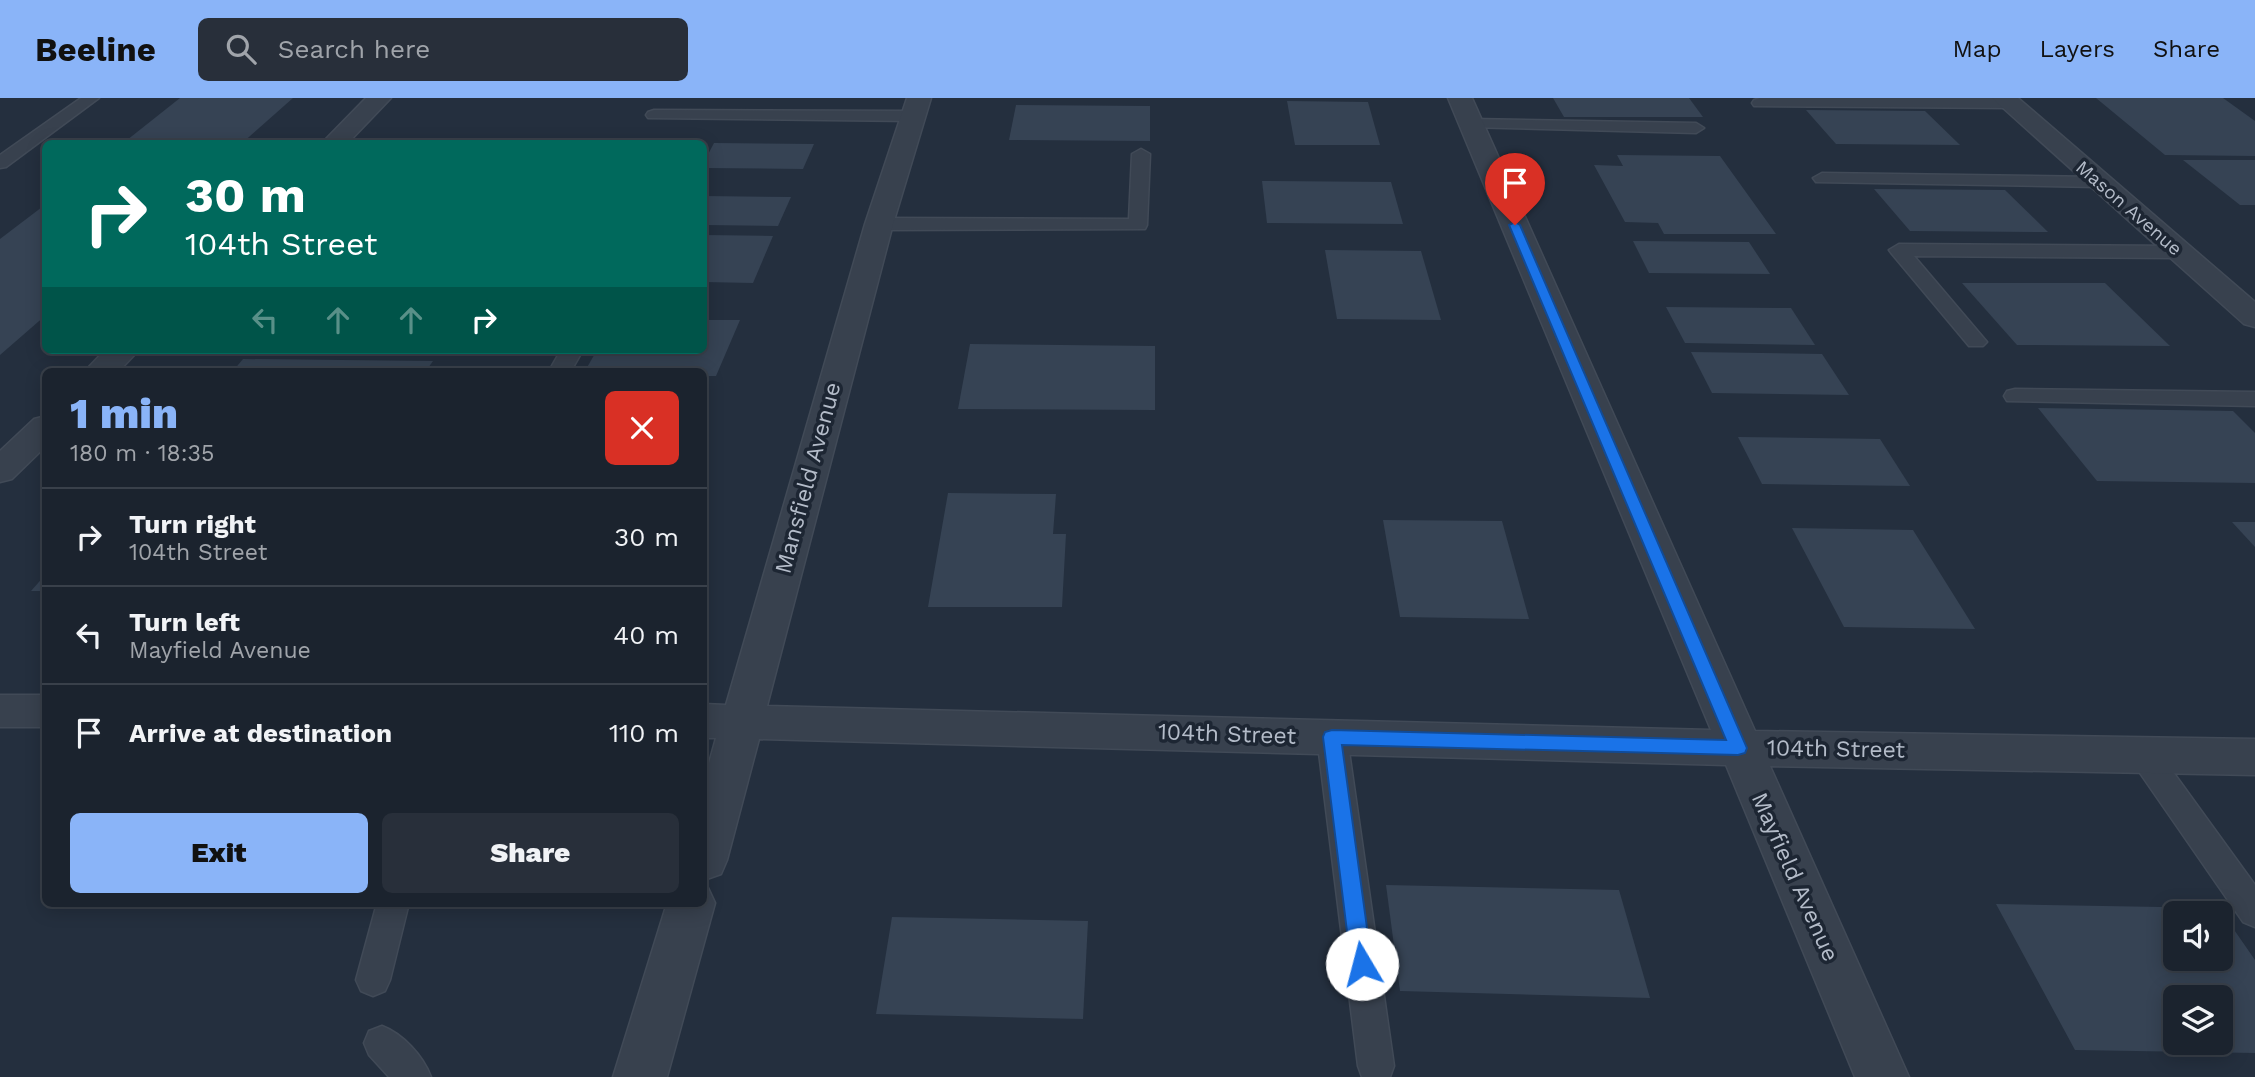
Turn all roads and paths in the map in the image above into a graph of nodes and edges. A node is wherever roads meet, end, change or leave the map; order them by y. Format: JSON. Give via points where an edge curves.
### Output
{"nodes":[{"id":1,"x":91,"y":98,"type":"edge"},
{"id":2,"x":379,"y":98,"type":"edge"},
{"id":3,"x":2007,"y":101,"type":"edge"},
{"id":4,"x":1760,"y":103,"type":"dead end"},
{"id":5,"x":916,"y":107,"type":"edge"},
{"id":6,"x":1466,"y":111,"type":"edge"},
{"id":7,"x":654,"y":115,"type":"dead end"},
{"id":8,"x":1696,"y":128,"type":"dead end"},
{"id":9,"x":336,"y":140,"type":"edge"},
{"id":10,"x":1141,"y":154,"type":"dead end"},
{"id":11,"x":0,"y":163,"type":"edge"},
{"id":12,"x":1822,"y":178,"type":"dead end"},
{"id":13,"x":2098,"y":182,"type":"junction"},
{"id":14,"x":879,"y":224,"type":"junction"},
{"id":15,"x":2179,"y":252,"type":"junction"},
{"id":16,"x":2255,"y":317,"type":"edge"},
{"id":17,"x":1976,"y":342,"type":"dead end"},
{"id":18,"x":119,"y":354,"type":"edge"},
{"id":19,"x":105,"y":368,"type":"edge"},
{"id":20,"x":2015,"y":396,"type":"dead end"},
{"id":21,"x":2255,"y":399,"type":"edge"},
{"id":22,"x":42,"y":430,"type":"edge"},
{"id":23,"x":0,"y":471,"type":"edge"},
{"id":24,"x":0,"y":710,"type":"edge"},
{"id":25,"x":42,"y":711,"type":"edge"},
{"id":26,"x":724,"y":721,"type":"edge"},
{"id":27,"x":1332,"y":737,"type":"junction"},
{"id":28,"x":1738,"y":748,"type":"junction"},
{"id":29,"x":2144,"y":755,"type":"junction"},
{"id":30,"x":2255,"y":757,"type":"edge"},
{"id":31,"x":707,"y":839,"type":"edge"},
{"id":32,"x":392,"y":907,"type":"edge"},
{"id":33,"x":690,"y":907,"type":"edge"},
{"id":34,"x":2255,"y":912,"type":"edge"},
{"id":35,"x":373,"y":980,"type":"dead end"},
{"id":36,"x":382,"y":1044,"type":"dead end"},
{"id":37,"x":1376,"y":1066,"type":"dead end"},
{"id":38,"x":412,"y":1077,"type":"edge"},
{"id":39,"x":640,"y":1077,"type":"edge"},
{"id":40,"x":1882,"y":1077,"type":"edge"}],
"edges":[{"from":1,"to":11,"type":"lane"},
{"from":2,"to":9,"type":"street"},
{"from":3,"to":4,"type":"lane"},
{"from":3,"to":13,"type":"street","name":"Mason Avenue"},
{"from":5,"to":7,"type":"lane"},
{"from":5,"to":14,"type":"street","name":"Mansfield Avenue"},
{"from":6,"to":8,"type":"lane"},
{"from":6,"to":28,"type":"street","name":"Mayfield Avenue"},
{"from":10,"to":14,"type":"lane","via":[[1138,225]]},
{"from":12,"to":13,"type":"lane"},
{"from":13,"to":15,"type":"street","name":"Mason Avenue"},
{"from":14,"to":26,"type":"street","name":"Mansfield Avenue","via":[[765,635]]},
{"from":15,"to":16,"type":"street","name":"Mason Avenue"},
{"from":15,"to":17,"type":"lane","via":[[1899,250]]},
{"from":18,"to":19,"type":"street"},
{"from":20,"to":21,"type":"lane"},
{"from":22,"to":23,"type":"street"},
{"from":24,"to":25,"type":"street"},
{"from":26,"to":27,"type":"street","name":"104th Street"},
{"from":26,"to":31,"type":"street","name":"Mansfield Avenue"},
{"from":27,"to":28,"type":"street","name":"104th Street"},
{"from":27,"to":37,"type":"lane"},
{"from":28,"to":29,"type":"street","name":"104th Street"},
{"from":28,"to":40,"type":"street","name":"Mayfield Avenue"},
{"from":29,"to":30,"type":"street","name":"104th Street"},
{"from":29,"to":34,"type":"lane"},
{"from":32,"to":35,"type":"lane"},
{"from":33,"to":39,"type":"street"},
{"from":36,"to":38,"type":"lane"}]}
